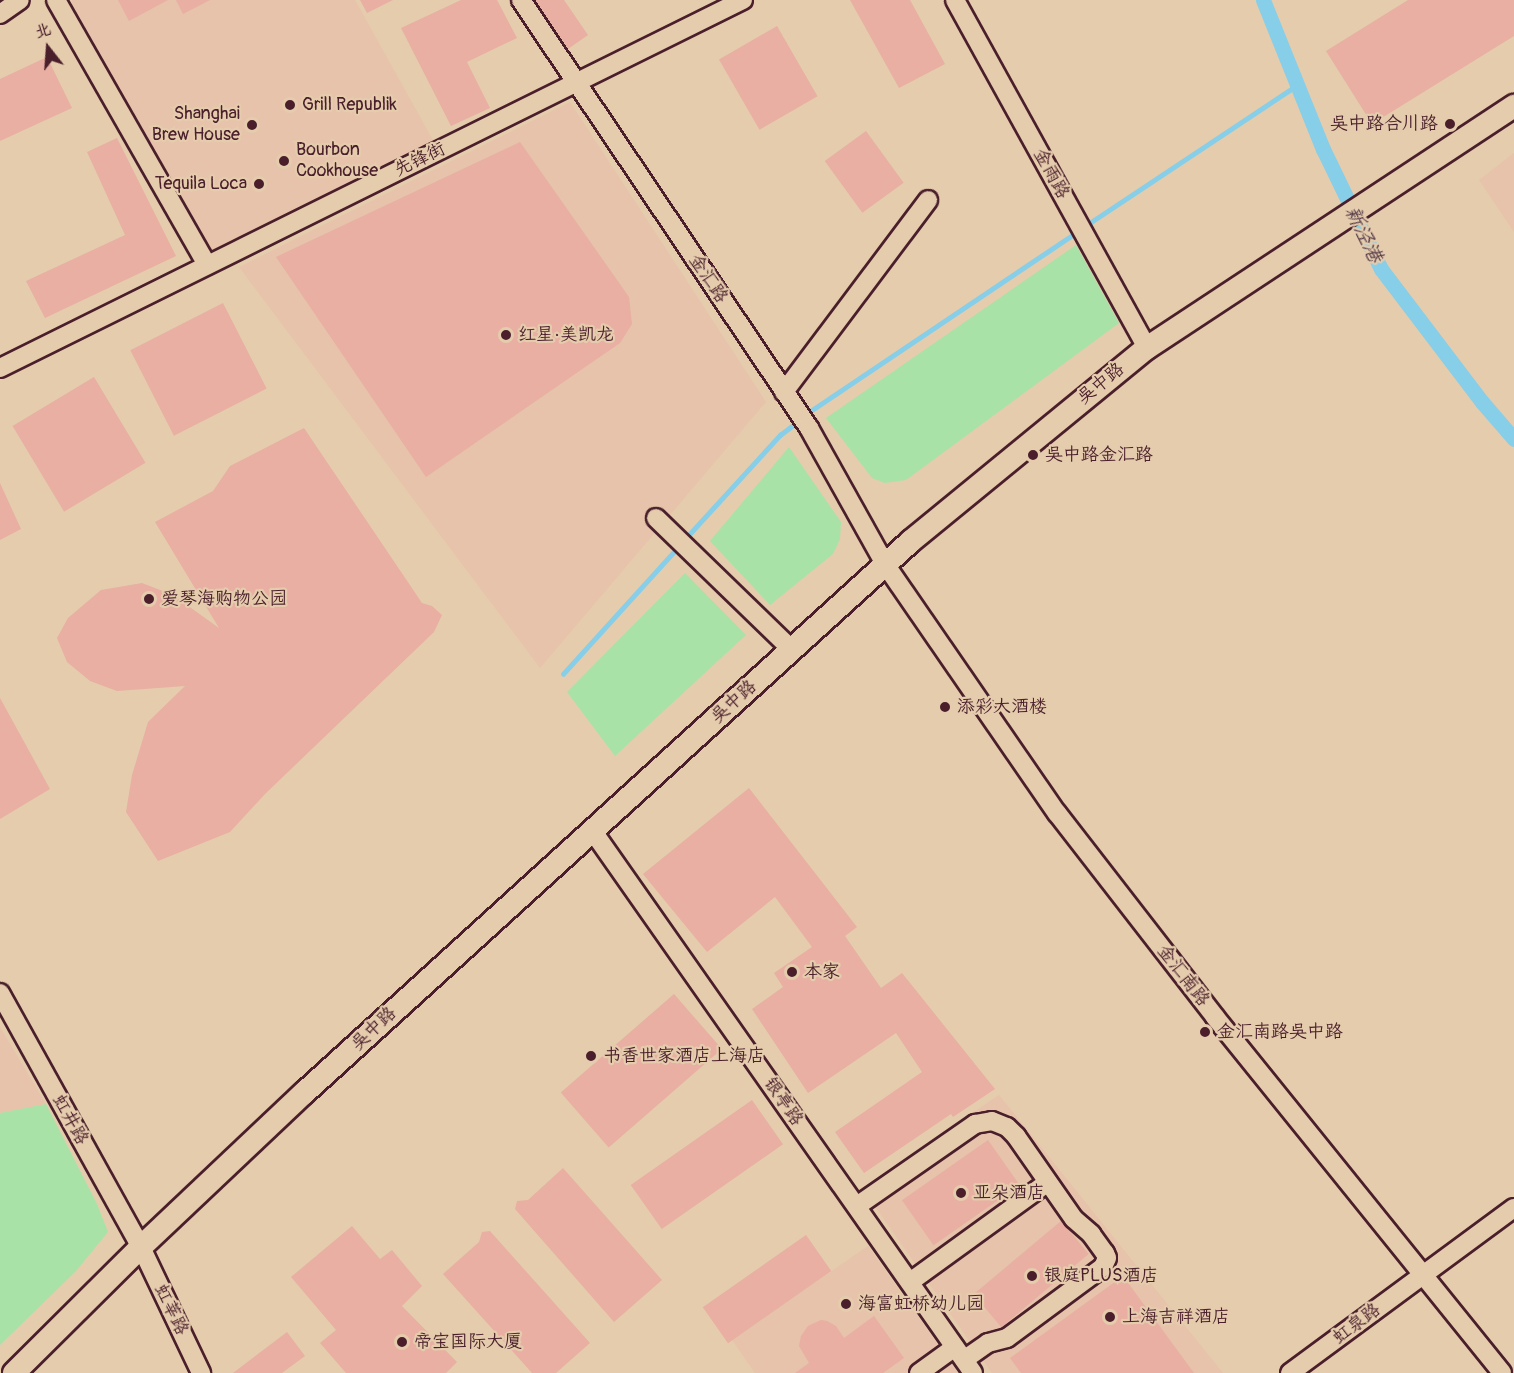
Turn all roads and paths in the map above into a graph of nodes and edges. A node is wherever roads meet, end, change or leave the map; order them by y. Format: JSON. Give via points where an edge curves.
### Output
{"nodes":[{"id":1,"x":20,"y":0,"type":"edge"},
{"id":2,"x":56,"y":0,"type":"edge"},
{"id":3,"x":521,"y":0,"type":"edge"},
{"id":4,"x":743,"y":0,"type":"edge"},
{"id":5,"x":955,"y":0,"type":"edge"},
{"id":6,"x":0,"y":14,"type":"edge"},
{"id":7,"x":577,"y":82,"type":"junction"},
{"id":8,"x":1514,"y":106,"type":"edge"},
{"id":9,"x":928,"y":200,"type":"dead end"},
{"id":10,"x":207,"y":266,"type":"junction"},
{"id":11,"x":1147,"y":348,"type":"junction"},
{"id":12,"x":0,"y":368,"type":"edge"},
{"id":13,"x":787,"y":397,"type":"junction"},
{"id":14,"x":659,"y":521,"type":"dead end"},
{"id":15,"x":885,"y":564,"type":"junction"},
{"id":16,"x":792,"y":650,"type":"junction"},
{"id":17,"x":592,"y":830,"type":"junction"},
{"id":18,"x":0,"y":993,"type":"edge"},
{"id":19,"x":1048,"y":1182,"type":"junction"},
{"id":20,"x":857,"y":1206,"type":"junction"},
{"id":21,"x":1514,"y":1208,"type":"edge"},
{"id":22,"x":141,"y":1247,"type":"junction"},
{"id":23,"x":1424,"y":1274,"type":"junction"},
{"id":24,"x":910,"y":1282,"type":"junction"},
{"id":25,"x":964,"y":1360,"type":"edge"},
{"id":26,"x":944,"y":1366,"type":"edge"},
{"id":27,"x":14,"y":1373,"type":"edge"},
{"id":28,"x":201,"y":1373,"type":"edge"},
{"id":29,"x":919,"y":1373,"type":"edge"},
{"id":30,"x":1290,"y":1373,"type":"edge"},
{"id":31,"x":1502,"y":1373,"type":"edge"}],
"edges":[{"from":1,"to":6,"type":"street"},
{"from":2,"to":10,"type":"street"},
{"from":3,"to":7,"type":"street","name":"金汇路"},
{"from":4,"to":7,"type":"street","name":"先锋街"},
{"from":5,"to":11,"type":"street","name":"金雨路"},
{"from":7,"to":10,"type":"street","name":"先锋街"},
{"from":7,"to":13,"type":"street","name":"金汇路"},
{"from":8,"to":11,"type":"main road","name":"吴中路"},
{"from":9,"to":13,"type":"street"},
{"from":10,"to":12,"type":"street","name":"先锋街"},
{"from":11,"to":15,"type":"main road","name":"吴中路"},
{"from":13,"to":15,"type":"street","name":"金汇路","via":[[809,428]]},
{"from":14,"to":16,"type":"street"},
{"from":15,"to":16,"type":"main road","name":"吴中路"},
{"from":15,"to":23,"type":"street","name":"金汇南路","via":[[1057,813],[1215,1017]]},
{"from":16,"to":17,"type":"main road","name":"吴中路"},
{"from":17,"to":20,"type":"street","name":"银亭路"},
{"from":17,"to":22,"type":"main road","name":"吴中路"},
{"from":18,"to":22,"type":"street","name":"虹井路"},
{"from":19,"to":20,"type":"street","via":[[1007,1127],[982,1121]]},
{"from":19,"to":24,"type":"street"},
{"from":19,"to":25,"type":"street","via":[[1074,1220],[1105,1253],[1106,1263],[1007,1338],[988,1343]]},
{"from":20,"to":24,"type":"street","name":"银亭路"},
{"from":21,"to":23,"type":"street","name":"虹泉路"},
{"from":22,"to":27,"type":"main road","name":"吴中路"},
{"from":22,"to":28,"type":"street","name":"虹莘路"},
{"from":23,"to":30,"type":"street","name":"虹泉路"},
{"from":23,"to":31,"type":"street","name":"金汇南路"},
{"from":24,"to":25,"type":"street","name":"银亭路"},
{"from":25,"to":26,"type":"street"},
{"from":26,"to":29,"type":"street"}]}
